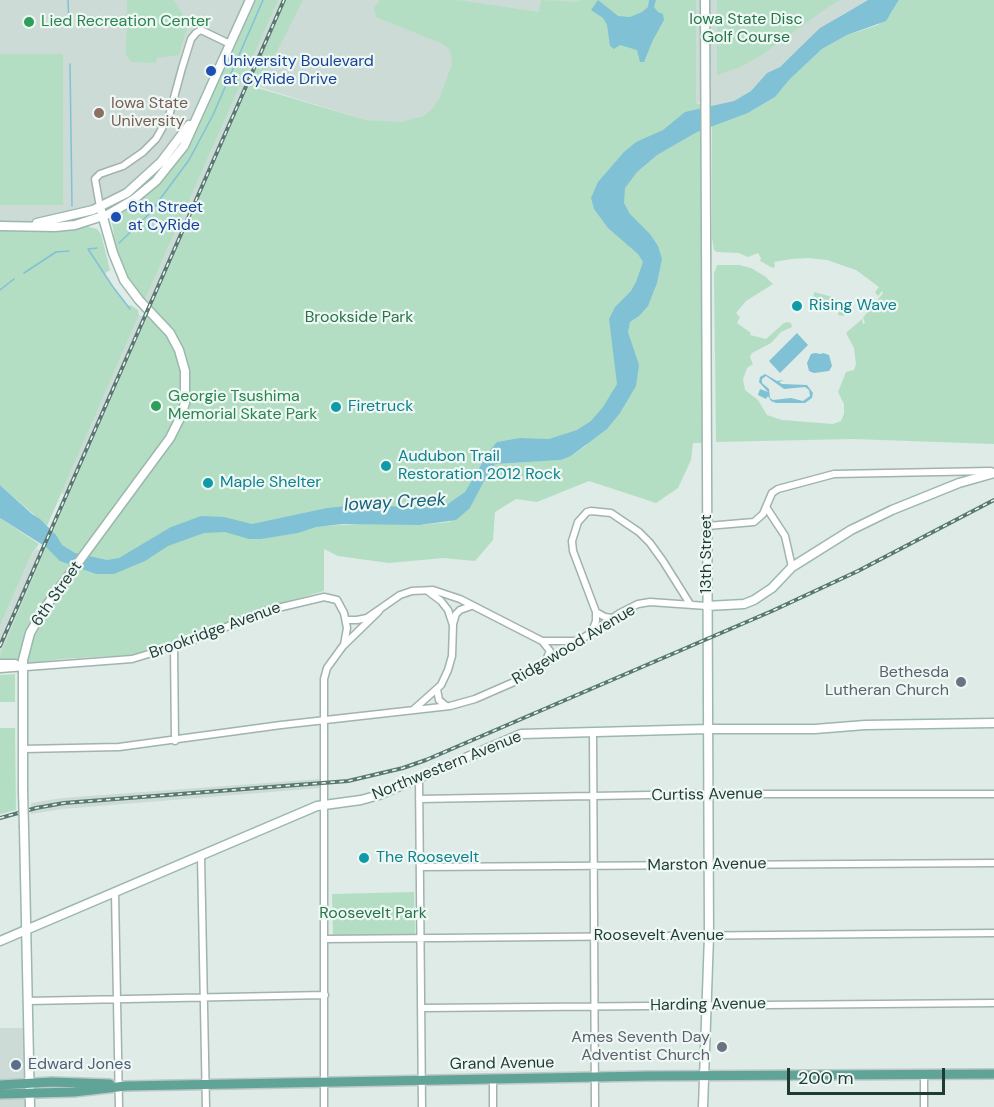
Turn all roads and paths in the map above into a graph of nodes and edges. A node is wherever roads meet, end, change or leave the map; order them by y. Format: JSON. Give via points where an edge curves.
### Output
{"nodes":[{"id":1,"x":250,"y":0,"type":"edge"},
{"id":2,"x":705,"y":0,"type":"edge"},
{"id":3,"x":230,"y":44,"type":"junction"},
{"id":4,"x":198,"y":112,"type":"junction"},
{"id":5,"x":117,"y":209,"type":"junction"},
{"id":6,"x":101,"y":212,"type":"junction"},
{"id":7,"x":0,"y":226,"type":"edge"},
{"id":8,"x":110,"y":243,"type":"junction"},
{"id":9,"x":994,"y":472,"type":"edge"},
{"id":10,"x":766,"y":507,"type":"junction"},
{"id":11,"x":707,"y":526,"type":"junction"},
{"id":12,"x":792,"y":567,"type":"junction"},
{"id":13,"x":425,"y":590,"type":"junction"},
{"id":14,"x":690,"y":604,"type":"junction"},
{"id":15,"x":472,"y":606,"type":"junction"},
{"id":16,"x":707,"y":606,"type":"junction"},
{"id":17,"x":379,"y":611,"type":"junction"},
{"id":18,"x":596,"y":612,"type":"junction"},
{"id":19,"x":613,"y":618,"type":"junction"},
{"id":20,"x":346,"y":620,"type":"junction"},
{"id":21,"x":453,"y":625,"type":"junction"},
{"id":22,"x":592,"y":631,"type":"junction"},
{"id":23,"x":542,"y":641,"type":"junction"},
{"id":24,"x":577,"y":641,"type":"junction"},
{"id":25,"x":343,"y":646,"type":"junction"},
{"id":26,"x":174,"y":647,"type":"junction"},
{"id":27,"x":0,"y":663,"type":"edge"},
{"id":28,"x":23,"y":666,"type":"junction"},
{"id":29,"x":542,"y":666,"type":"junction"},
{"id":30,"x":0,"y":669,"type":"edge"},
{"id":31,"x":437,"y":689,"type":"junction"},
{"id":32,"x":446,"y":706,"type":"junction"},
{"id":33,"x":413,"y":710,"type":"junction"},
{"id":34,"x":323,"y":720,"type":"junction"},
{"id":35,"x":994,"y":723,"type":"edge"},
{"id":36,"x":708,"y":729,"type":"junction"},
{"id":37,"x":593,"y":732,"type":"junction"},
{"id":38,"x":175,"y":741,"type":"junction"},
{"id":39,"x":23,"y":750,"type":"junction"},
{"id":40,"x":419,"y":777,"type":"junction"},
{"id":41,"x":994,"y":794,"type":"edge"},
{"id":42,"x":708,"y":795,"type":"junction"},
{"id":43,"x":593,"y":797,"type":"junction"},
{"id":44,"x":419,"y":799,"type":"junction"},
{"id":45,"x":324,"y":804,"type":"junction"},
{"id":46,"x":201,"y":856,"type":"junction"},
{"id":47,"x":709,"y":864,"type":"junction"},
{"id":48,"x":994,"y":864,"type":"edge"},
{"id":49,"x":594,"y":866,"type":"junction"},
{"id":50,"x":420,"y":867,"type":"junction"},
{"id":51,"x":115,"y":892,"type":"junction"},
{"id":52,"x":27,"y":929,"type":"junction"},
{"id":53,"x":994,"y":933,"type":"edge"},
{"id":54,"x":709,"y":936,"type":"junction"},
{"id":55,"x":594,"y":937,"type":"junction"},
{"id":56,"x":420,"y":938,"type":"junction"},
{"id":57,"x":325,"y":939,"type":"junction"},
{"id":58,"x":0,"y":941,"type":"edge"},
{"id":59,"x":325,"y":995,"type":"junction"},
{"id":60,"x":204,"y":997,"type":"junction"},
{"id":61,"x":117,"y":999,"type":"junction"},
{"id":62,"x":28,"y":1001,"type":"junction"},
{"id":63,"x":994,"y":1003,"type":"edge"},
{"id":64,"x":706,"y":1005,"type":"junction"},
{"id":65,"x":595,"y":1006,"type":"junction"},
{"id":66,"x":421,"y":1008,"type":"junction"},
{"id":67,"x":924,"y":1074,"type":"junction"},
{"id":68,"x":994,"y":1074,"type":"edge"},
{"id":69,"x":706,"y":1076,"type":"junction"},
{"id":70,"x":595,"y":1077,"type":"junction"},
{"id":71,"x":493,"y":1079,"type":"junction"},
{"id":72,"x":422,"y":1080,"type":"junction"},
{"id":73,"x":324,"y":1083,"type":"junction"},
{"id":74,"x":0,"y":1085,"type":"edge"},
{"id":75,"x":206,"y":1085,"type":"junction"},
{"id":76,"x":118,"y":1086,"type":"junction"},
{"id":77,"x":30,"y":1088,"type":"junction"},
{"id":78,"x":0,"y":1094,"type":"edge"},
{"id":79,"x":30,"y":1107,"type":"edge"},
{"id":80,"x":119,"y":1107,"type":"edge"},
{"id":81,"x":206,"y":1107,"type":"edge"},
{"id":82,"x":324,"y":1107,"type":"edge"},
{"id":83,"x":422,"y":1107,"type":"edge"},
{"id":84,"x":493,"y":1107,"type":"edge"},
{"id":85,"x":595,"y":1107,"type":"edge"},
{"id":86,"x":703,"y":1107,"type":"edge"},
{"id":87,"x":924,"y":1107,"type":"edge"}],
"edges":[{"from":1,"to":3,"type":"main road"},
{"from":2,"to":11,"type":"main road","name":"13th Street"},
{"from":3,"to":4,"type":"main road"},
{"from":3,"to":6,"type":"street","via":[[201,30],[196,33],[169,116],[156,140],[123,166],[95,179]]},
{"from":4,"to":5,"type":"main road","via":[[171,165],[149,188]]},
{"from":4,"to":6,"type":"main road","via":[[171,151],[147,176]]},
{"from":5,"to":6,"type":"main road"},
{"from":5,"to":8,"type":"main road","via":[[110,223]]},
{"from":6,"to":7,"type":"main road"},
{"from":6,"to":8,"type":"main road","name":"6th Street"},
{"from":8,"to":28,"type":"main road","name":"6th Street","via":[[128,285],[175,341],[186,384],[183,412],[173,433],[34,624]]},
{"from":9,"to":10,"type":"street","via":[[834,474],[778,489],[768,498]]},
{"from":9,"to":12,"type":"main road","name":"Ridgewood Avenue","via":[[892,510]]},
{"from":10,"to":11,"type":"street","via":[[754,522]]},
{"from":10,"to":12,"type":"street","via":[[785,536]]},
{"from":11,"to":16,"type":"main road","name":"13th Street"},
{"from":12,"to":16,"type":"main road","name":"Ridgewood Avenue","via":[[754,600]]},
{"from":13,"to":15,"type":"street","via":[[447,594]]},
{"from":13,"to":17,"type":"street","via":[[400,596]]},
{"from":13,"to":21,"type":"street","via":[[441,601]]},
{"from":14,"to":16,"type":"street","name":"Ridgewood Avenue"},
{"from":14,"to":18,"type":"street","via":[[645,538],[619,517],[598,510],[582,516],[572,541]]},
{"from":14,"to":19,"type":"street","name":"Ridgewood Avenue","via":[[638,604]]},
{"from":15,"to":21,"type":"street","via":[[456,614]]},
{"from":15,"to":23,"type":"street"},
{"from":16,"to":36,"type":"main road","name":"13th Street"},
{"from":17,"to":20,"type":"street","via":[[367,618]]},
{"from":17,"to":25,"type":"street"},
{"from":18,"to":19,"type":"street"},
{"from":18,"to":22,"type":"street"},
{"from":19,"to":22,"type":"street","name":"Ridgewood Avenue"},
{"from":20,"to":25,"type":"street"},
{"from":20,"to":26,"type":"street","name":"Brookridge Avenue","via":[[337,600],[324,597],[265,611]]},
{"from":21,"to":31,"type":"street","via":[[452,656]]},
{"from":22,"to":24,"type":"street","name":"Ridgewood Avenue"},
{"from":23,"to":24,"type":"street"},
{"from":23,"to":29,"type":"street","via":[[550,651]]},
{"from":24,"to":29,"type":"street","name":"Ridgewood Avenue"},
{"from":25,"to":34,"type":"street","via":[[327,668]]},
{"from":26,"to":28,"type":"street","name":"Brookridge Avenue","via":[[132,659]]},
{"from":26,"to":38,"type":"street"},
{"from":27,"to":28,"type":"street"},
{"from":28,"to":30,"type":"street","name":"Brookridge Avenue"},
{"from":28,"to":39,"type":"main road","name":"6th Street"},
{"from":29,"to":32,"type":"street","name":"Ridgewood Avenue","via":[[494,691]]},
{"from":31,"to":32,"type":"street","via":[[439,700]]},
{"from":31,"to":33,"type":"street"},
{"from":32,"to":33,"type":"street","name":"Ridgewood Avenue"},
{"from":33,"to":34,"type":"street","name":"Ridgewood Avenue"},
{"from":34,"to":38,"type":"street","name":"Ridgewood Avenue"},
{"from":34,"to":45,"type":"street"},
{"from":35,"to":36,"type":"main road","name":"Northwestern Avenue"},
{"from":36,"to":37,"type":"main road","name":"Northwestern Avenue"},
{"from":36,"to":42,"type":"main road","name":"13th Street"},
{"from":37,"to":40,"type":"main road","name":"Northwestern Avenue","via":[[521,734]]},
{"from":37,"to":43,"type":"street"},
{"from":38,"to":39,"type":"street","name":"Ridgewood Avenue"},
{"from":39,"to":52,"type":"main road","name":"6th Street","bridge":true},
{"from":40,"to":44,"type":"street"},
{"from":40,"to":45,"type":"main road","name":"Northwestern Avenue","via":[[379,795]]},
{"from":41,"to":42,"type":"street","name":"Curtiss Avenue"},
{"from":42,"to":43,"type":"street","name":"Curtiss Avenue"},
{"from":42,"to":47,"type":"main road","name":"13th Street"},
{"from":43,"to":44,"type":"street","name":"Curtiss Avenue"},
{"from":43,"to":49,"type":"street"},
{"from":44,"to":50,"type":"street"},
{"from":45,"to":46,"type":"main road","name":"Northwestern Avenue"},
{"from":45,"to":57,"type":"street"},
{"from":46,"to":51,"type":"main road","name":"Northwestern Avenue"},
{"from":46,"to":60,"type":"street"},
{"from":47,"to":48,"type":"street","name":"Marston Avenue"},
{"from":47,"to":49,"type":"street","name":"Marston Avenue"},
{"from":47,"to":54,"type":"main road","name":"13th Street"},
{"from":49,"to":50,"type":"street","name":"Marston Avenue"},
{"from":49,"to":55,"type":"street"},
{"from":50,"to":56,"type":"street"},
{"from":51,"to":52,"type":"main road","name":"Northwestern Avenue"},
{"from":51,"to":61,"type":"street"},
{"from":52,"to":58,"type":"main road","name":"Northwestern Avenue"},
{"from":52,"to":62,"type":"main road","name":"6th Street"},
{"from":53,"to":54,"type":"street","name":"Roosevelt Avenue"},
{"from":54,"to":55,"type":"street","name":"Roosevelt Avenue"},
{"from":54,"to":64,"type":"main road","name":"13th Street"},
{"from":55,"to":56,"type":"street","name":"Roosevelt Avenue"},
{"from":55,"to":65,"type":"street"},
{"from":56,"to":57,"type":"street","name":"Roosevelt Avenue"},
{"from":56,"to":66,"type":"street"},
{"from":57,"to":59,"type":"street"},
{"from":59,"to":60,"type":"street"},
{"from":59,"to":73,"type":"street"},
{"from":60,"to":61,"type":"street"},
{"from":60,"to":75,"type":"street"},
{"from":61,"to":62,"type":"street"},
{"from":61,"to":76,"type":"street"},
{"from":62,"to":77,"type":"main road","name":"6th Street"},
{"from":63,"to":64,"type":"street","name":"Harding Avenue"},
{"from":64,"to":65,"type":"street","name":"Harding Avenue"},
{"from":64,"to":69,"type":"main road","name":"13th Street"},
{"from":65,"to":66,"type":"street","name":"Harding Avenue"},
{"from":65,"to":70,"type":"street"},
{"from":66,"to":72,"type":"street"},
{"from":67,"to":68,"type":"main road","name":"Grand Avenue"},
{"from":67,"to":69,"type":"main road","name":"Grand Avenue"},
{"from":67,"to":87,"type":"street"},
{"from":69,"to":70,"type":"main road","name":"Grand Avenue"},
{"from":69,"to":86,"type":"main road","name":"13th Street"},
{"from":70,"to":71,"type":"main road","name":"Grand Avenue"},
{"from":70,"to":85,"type":"street"},
{"from":71,"to":72,"type":"main road","name":"Grand Avenue"},
{"from":71,"to":84,"type":"street"},
{"from":72,"to":73,"type":"main road","name":"Grand Avenue"},
{"from":72,"to":83,"type":"street"},
{"from":73,"to":75,"type":"main road","name":"Grand Avenue"},
{"from":73,"to":82,"type":"street"},
{"from":74,"to":77,"type":"main road","name":"Grand Avenue"},
{"from":75,"to":76,"type":"main road","name":"Grand Avenue"},
{"from":75,"to":81,"type":"street"},
{"from":76,"to":77,"type":"main road","name":"Grand Avenue","via":[[98,1083]]},
{"from":76,"to":80,"type":"street"},
{"from":77,"to":78,"type":"main road","name":"Grand Avenue"},
{"from":77,"to":79,"type":"main road","name":"6th Street"}]}
